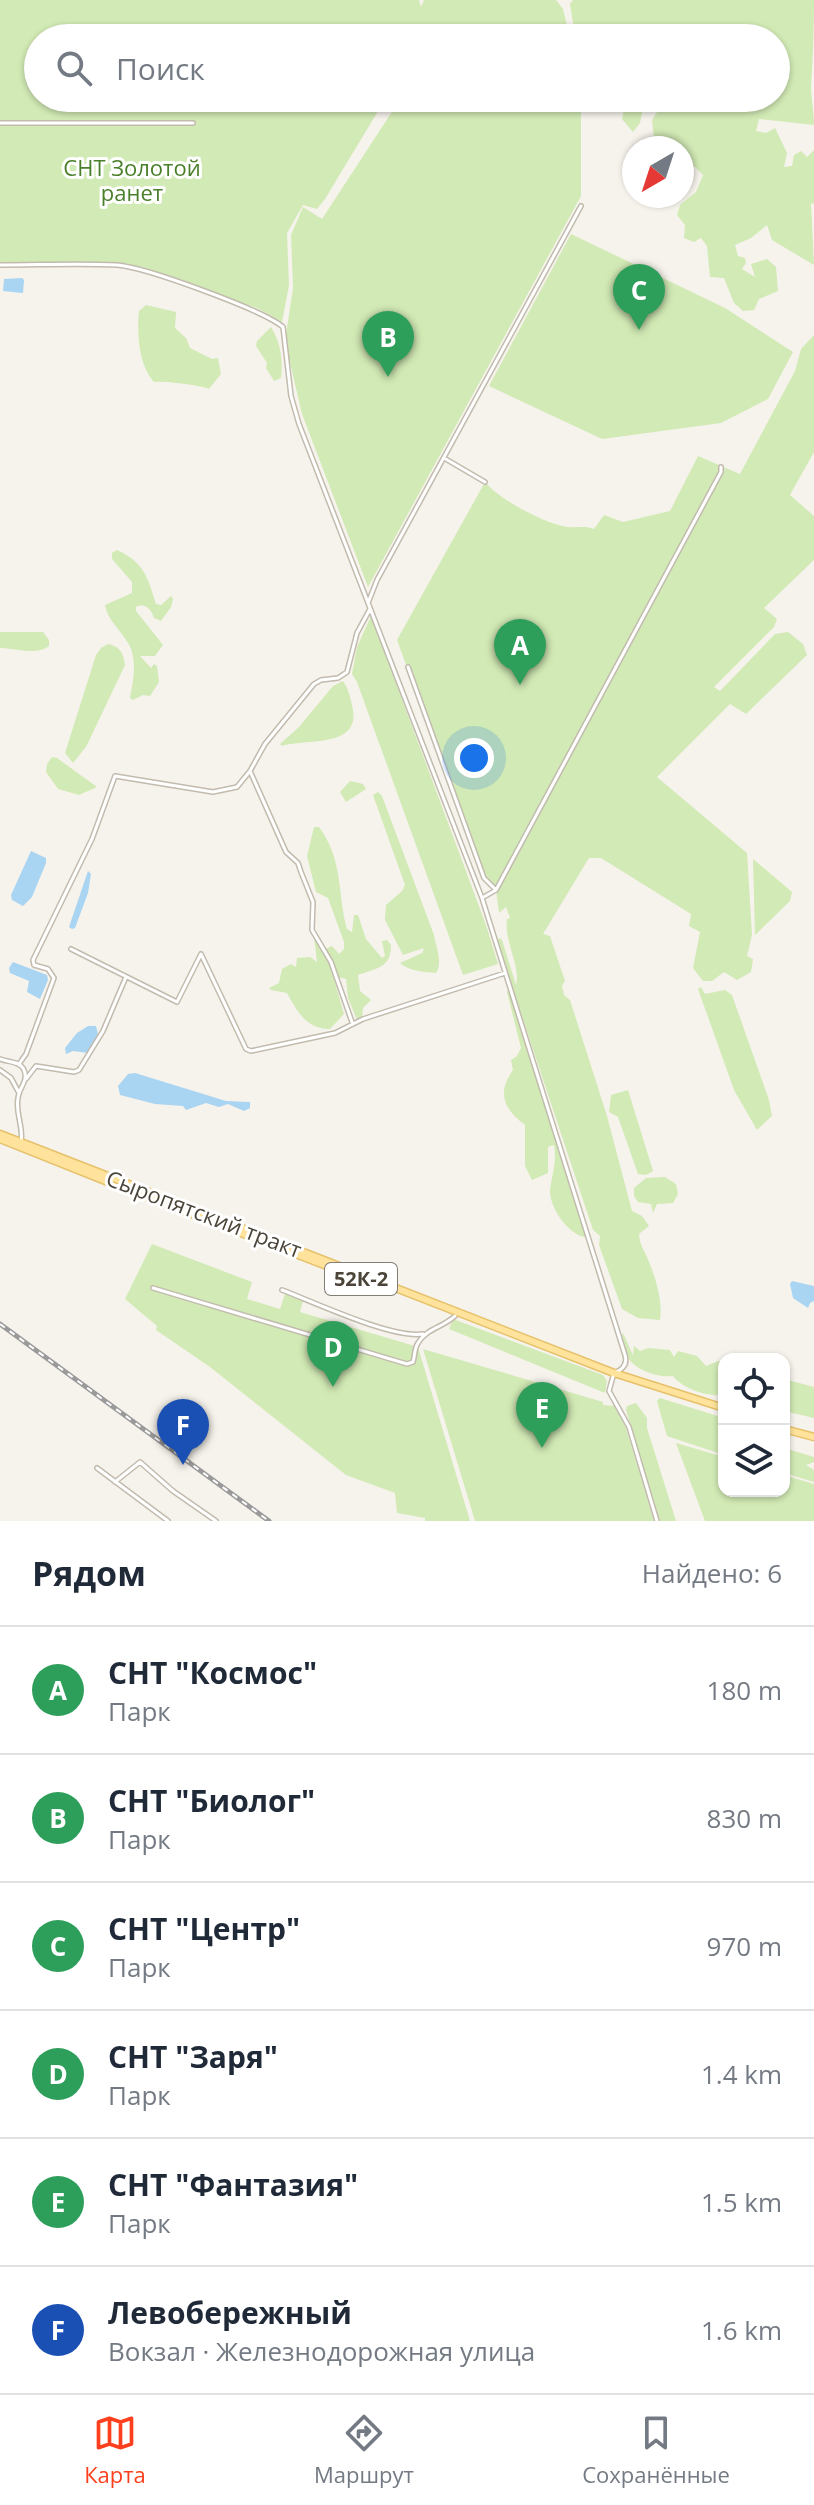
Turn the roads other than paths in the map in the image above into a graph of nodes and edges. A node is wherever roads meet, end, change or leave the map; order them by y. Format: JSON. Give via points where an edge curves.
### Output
{"nodes":[{"id":1,"x":0,"y":123,"type":"edge"},
{"id":2,"x":193,"y":123,"type":"dead end"},
{"id":3,"x":581,"y":206,"type":"dead end"},
{"id":4,"x":0,"y":265,"type":"edge"},
{"id":5,"x":444,"y":458,"type":"junction"},
{"id":6,"x":721,"y":467,"type":"dead end"},
{"id":7,"x":485,"y":482,"type":"dead end"},
{"id":8,"x":368,"y":603,"type":"junction"},
{"id":9,"x":370,"y":609,"type":"junction"},
{"id":10,"x":408,"y":667,"type":"dead end"},
{"id":11,"x":250,"y":771,"type":"junction"},
{"id":12,"x":496,"y":890,"type":"junction"},
{"id":13,"x":482,"y":898,"type":"junction"},
{"id":14,"x":71,"y":949,"type":"dead end"},
{"id":15,"x":505,"y":973,"type":"junction"},
{"id":16,"x":126,"y":977,"type":"junction"},
{"id":17,"x":353,"y":1024,"type":"junction"},
{"id":18,"x":0,"y":1059,"type":"edge"},
{"id":19,"x":19,"y":1064,"type":"junction"},
{"id":20,"x":0,"y":1070,"type":"edge"},
{"id":21,"x":26,"y":1079,"type":"junction"},
{"id":22,"x":19,"y":1093,"type":"junction"},
{"id":23,"x":0,"y":1137,"type":"edge"},
{"id":24,"x":21,"y":1143,"type":"junction"},
{"id":25,"x":153,"y":1288,"type":"dead end"},
{"id":26,"x":282,"y":1290,"type":"dead end"},
{"id":27,"x":455,"y":1316,"type":"junction"},
{"id":28,"x":426,"y":1333,"type":"junction"},
{"id":29,"x":613,"y":1375,"type":"junction"},
{"id":30,"x":718,"y":1408,"type":"edge"},
{"id":31,"x":790,"y":1429,"type":"edge"},
{"id":32,"x":814,"y":1436,"type":"edge"},
{"id":33,"x":97,"y":1468,"type":"dead end"},
{"id":34,"x":115,"y":1482,"type":"junction"},
{"id":35,"x":168,"y":1521,"type":"edge"},
{"id":36,"x":216,"y":1521,"type":"edge"},
{"id":37,"x":657,"y":1521,"type":"edge"}],
"edges":[{"from":1,"to":2,"type":"street"},
{"from":3,"to":5,"type":"street"},
{"from":4,"to":8,"type":"street","via":[[125,266],[259,311],[280,324],[299,424]]},
{"from":5,"to":7,"type":"street"},
{"from":5,"to":8,"type":"street"},
{"from":6,"to":12,"type":"street"},
{"from":8,"to":9,"type":"street"},
{"from":9,"to":11,"type":"street","via":[[347,672],[314,684]]},
{"from":9,"to":13,"type":"street"},
{"from":10,"to":12,"type":"street","via":[[484,878]]},
{"from":11,"to":17,"type":"street","via":[[286,852],[298,863],[313,902],[312,930],[331,962]]},
{"from":11,"to":19,"type":"street","via":[[237,787],[213,792],[115,776],[92,839],[33,960],[54,978]]},
{"from":12,"to":13,"type":"street"},
{"from":13,"to":15,"type":"street"},
{"from":14,"to":16,"type":"street"},
{"from":15,"to":17,"type":"street"},
{"from":15,"to":29,"type":"street","via":[[626,1360]]},
{"from":16,"to":17,"type":"street","via":[[177,1002],[201,954],[249,1051],[335,1033]]},
{"from":16,"to":21,"type":"street","via":[[79,1070],[36,1066]]},
{"from":18,"to":19,"type":"street"},
{"from":19,"to":21,"type":"street"},
{"from":20,"to":22,"type":"street"},
{"from":21,"to":22,"type":"street"},
{"from":22,"to":24,"type":"street"},
{"from":23,"to":24,"type":"main road","name":"Сыропятский тракт","number":"52К-2"},
{"from":23,"to":27,"type":"main road","name":"Сыропятский тракт","number":"52К-2"},
{"from":24,"to":29,"type":"main road","name":"Сыропятский тракт","number":"52К-2"},
{"from":25,"to":28,"type":"street","via":[[407,1364],[415,1360],[416,1345]]},
{"from":26,"to":28,"type":"street","via":[[399,1332]]},
{"from":27,"to":28,"type":"street"},
{"from":27,"to":29,"type":"main road","name":"Сыропятский тракт","number":"52К-2"},
{"from":29,"to":30,"type":"main road","name":"Сыропятский тракт","number":"52К-2"},
{"from":29,"to":37,"type":"street","via":[[609,1394],[629,1427]]},
{"from":31,"to":32,"type":"main road"},
{"from":33,"to":34,"type":"street"},
{"from":34,"to":35,"type":"street"},
{"from":34,"to":36,"type":"street","via":[[140,1462]]}]}
